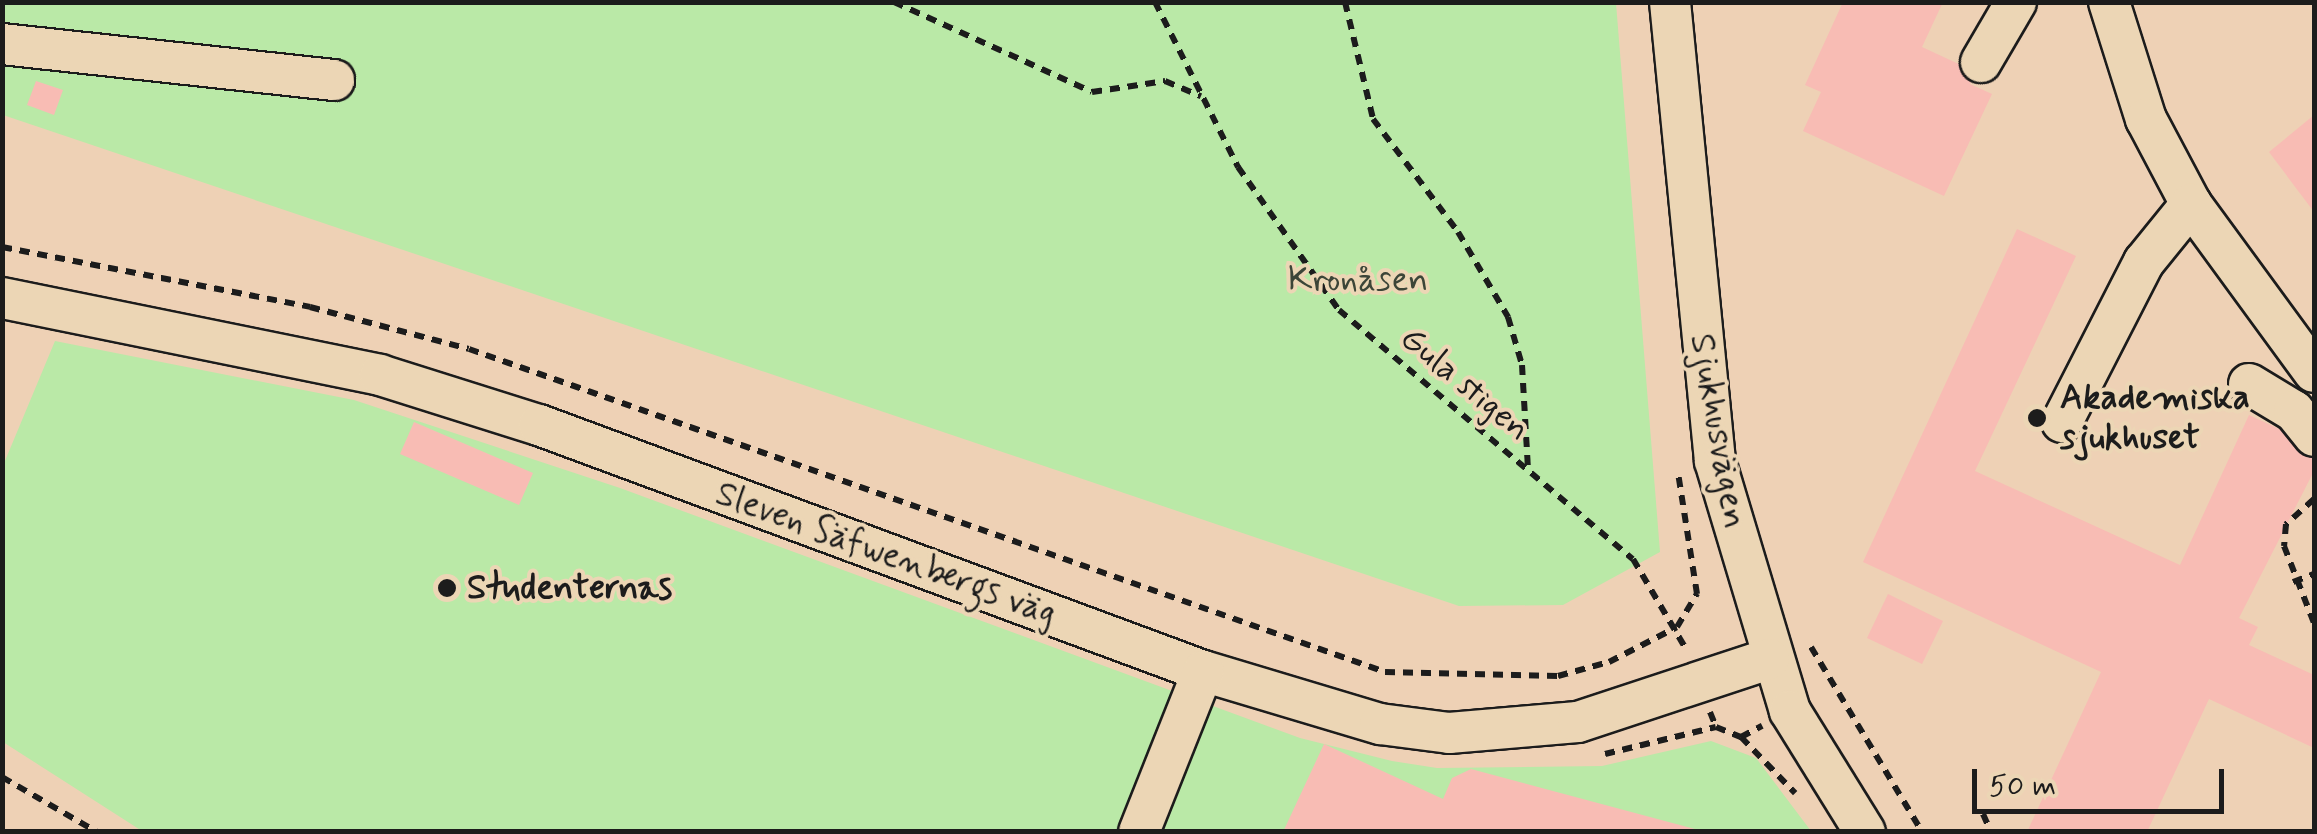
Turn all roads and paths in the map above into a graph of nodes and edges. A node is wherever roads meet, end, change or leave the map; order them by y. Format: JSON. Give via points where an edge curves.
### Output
{"nodes":[{"id":1,"x":894,"y":2,"type":"edge"},
{"id":2,"x":1155,"y":2,"type":"edge"},
{"id":3,"x":1344,"y":2,"type":"edge"},
{"id":4,"x":1670,"y":2,"type":"edge"},
{"id":5,"x":2016,"y":2,"type":"edge"},
{"id":6,"x":2109,"y":2,"type":"edge"},
{"id":7,"x":2,"y":44,"type":"edge"},
{"id":8,"x":1981,"y":62,"type":"dead end"},
{"id":9,"x":334,"y":80,"type":"dead end"},
{"id":10,"x":1202,"y":96,"type":"junction"},
{"id":11,"x":2191,"y":204,"type":"junction"},
{"id":12,"x":2,"y":247,"type":"edge"},
{"id":13,"x":2,"y":298,"type":"edge"},
{"id":14,"x":2314,"y":372,"type":"edge"},
{"id":15,"x":2250,"y":384,"type":"dead end"},
{"id":16,"x":2062,"y":422,"type":"dead end"},
{"id":17,"x":2314,"y":436,"type":"edge"},
{"id":18,"x":1528,"y":470,"type":"junction"},
{"id":19,"x":2314,"y":499,"type":"edge"},
{"id":20,"x":1683,"y":522,"type":"dead end"},
{"id":21,"x":2314,"y":574,"type":"edge"},
{"id":22,"x":2293,"y":582,"type":"junction"},
{"id":23,"x":2314,"y":623,"type":"edge"},
{"id":24,"x":1678,"y":627,"type":"junction"},
{"id":25,"x":1805,"y":635,"type":"dead end"},
{"id":26,"x":1768,"y":659,"type":"junction"},
{"id":27,"x":1203,"y":671,"type":"junction"},
{"id":28,"x":1699,"y":686,"type":"junction"},
{"id":29,"x":2,"y":777,"type":"edge"},
{"id":30,"x":1798,"y":796,"type":"dead end"},
{"id":31,"x":1982,"y":814,"type":"dead end"},
{"id":32,"x":97,"y":832,"type":"edge"},
{"id":33,"x":1138,"y":832,"type":"edge"},
{"id":34,"x":1865,"y":832,"type":"edge"},
{"id":35,"x":1922,"y":832,"type":"edge"},
{"id":36,"x":1990,"y":832,"type":"edge"}],
"edges":[{"from":1,"to":10,"type":"path","via":[[1092,92],[1164,81]]},
{"from":2,"to":10,"type":"path","name":"Gula stigen"},
{"from":3,"to":18,"type":"path","via":[[1373,118],[1458,232],[1508,317],[1522,365]]},
{"from":4,"to":26,"type":"street","name":"Sjukhusvägen","via":[[1705,398]]},
{"from":5,"to":8,"type":"street"},
{"from":6,"to":11,"type":"street","via":[[2146,120]]},
{"from":7,"to":9,"type":"street"},
{"from":10,"to":18,"type":"path","name":"Gula stigen","via":[[1238,167],[1339,310]]},
{"from":11,"to":14,"type":"street"},
{"from":11,"to":16,"type":"street","via":[[2144,262]]},
{"from":12,"to":24,"type":"path","via":[[310,307],[469,349],[1385,672],[1558,676],[1609,662]]},
{"from":13,"to":27,"type":"street","name":"Sleven Säfwenbergs väg","via":[[380,375],[539,426]]},
{"from":15,"to":17,"type":"street","via":[[2294,410]]},
{"from":18,"to":24,"type":"path","name":"Gula stigen","via":[[1633,558]]},
{"from":19,"to":22,"type":"path","via":[[2286,524]]},
{"from":20,"to":24,"type":"path","via":[[1697,594]]},
{"from":21,"to":22,"type":"path"},
{"from":22,"to":23,"type":"path"},
{"from":24,"to":28,"type":"path","name":"Gula stigen"},
{"from":25,"to":35,"type":"path","via":[[1863,743]]},
{"from":26,"to":28,"type":"street","name":"Sleven Säfwenbergs väg"},
{"from":26,"to":34,"type":"street","name":"Sjukhusvägen","via":[[1798,732]]},
{"from":27,"to":28,"type":"street","name":"Sleven Säfwenbergs väg","via":[[1380,724],[1448,732],[1578,722]]},
{"from":27,"to":33,"type":"street"},
{"from":28,"to":30,"type":"path","name":"Gula stigen","via":[[1716,728],[1741,736]]},
{"from":29,"to":32,"type":"path"},
{"from":31,"to":36,"type":"path"}]}
